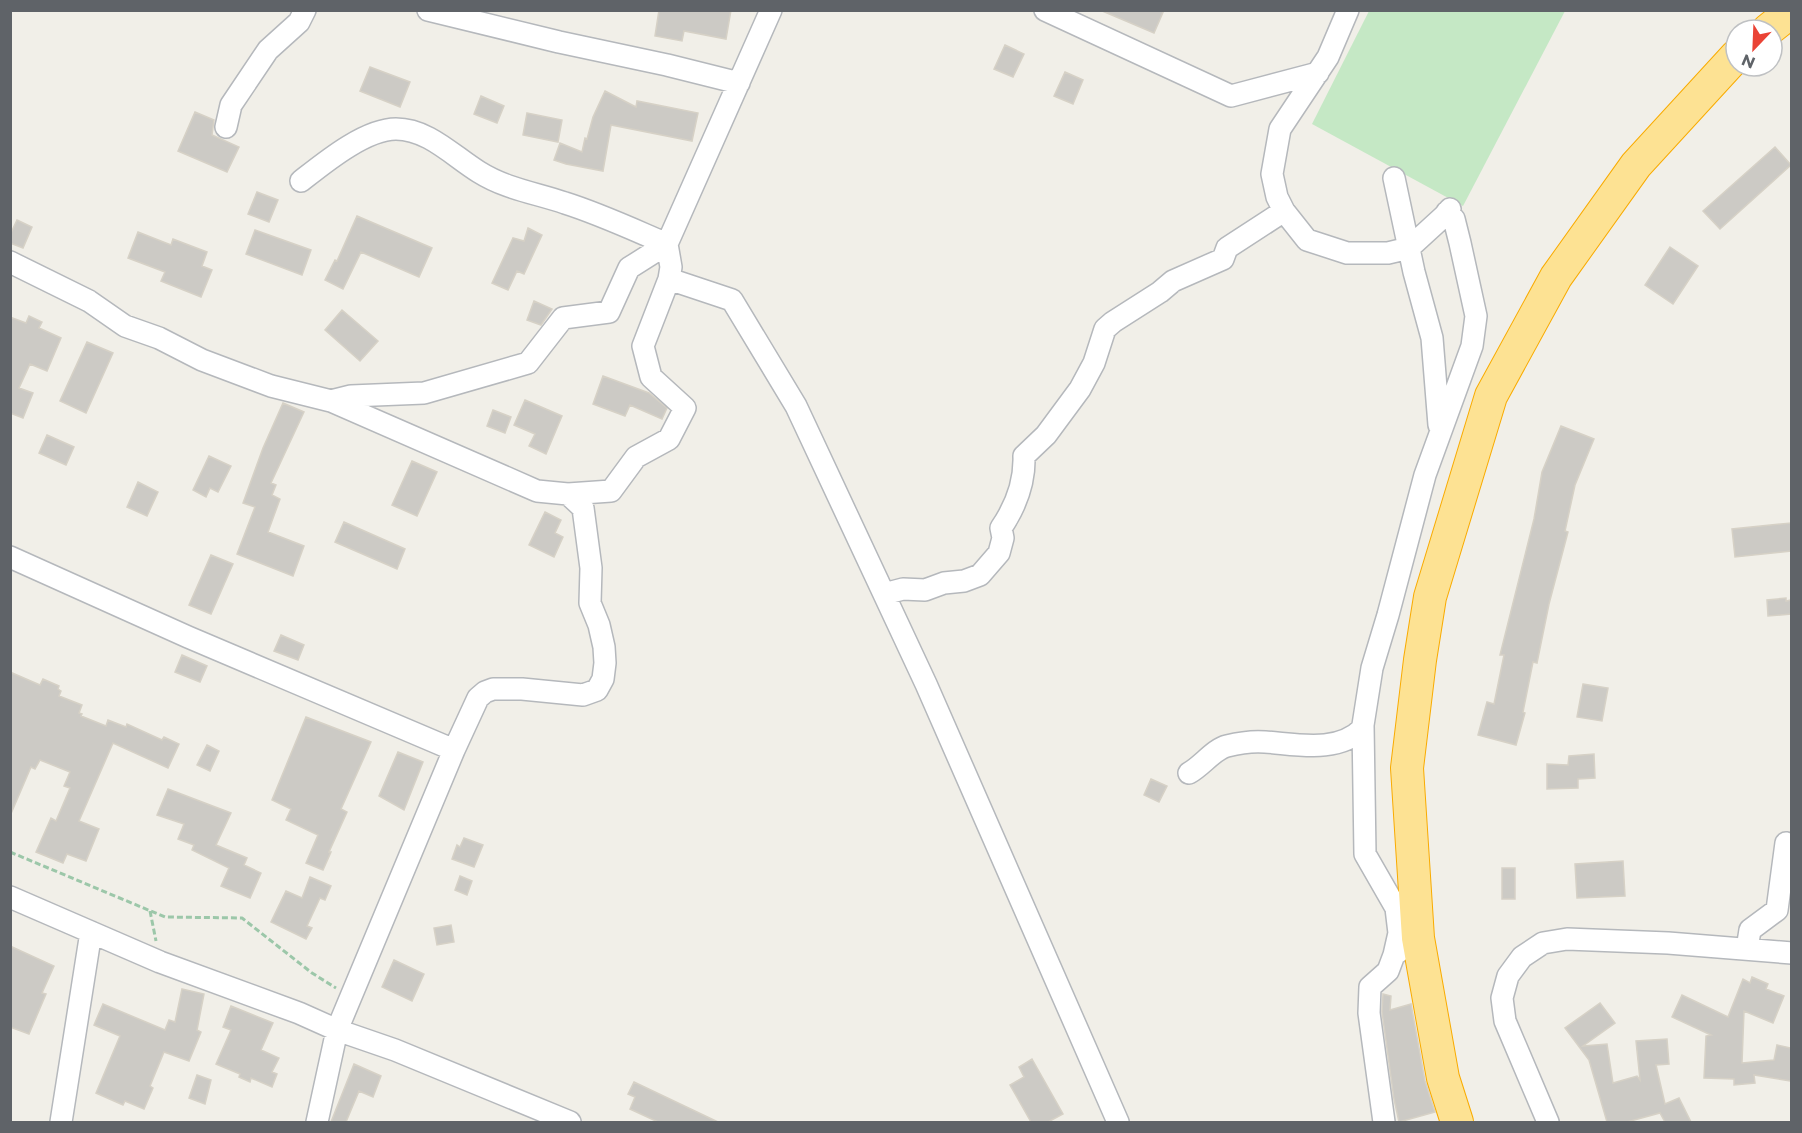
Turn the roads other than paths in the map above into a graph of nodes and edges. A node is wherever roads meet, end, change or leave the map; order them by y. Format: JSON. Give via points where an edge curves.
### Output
{"nodes":[{"id":1,"x":305,"y":10,"type":"edge"},
{"id":2,"x":428,"y":10,"type":"edge"},
{"id":3,"x":771,"y":10,"type":"edge"},
{"id":4,"x":1045,"y":10,"type":"edge"},
{"id":5,"x":1348,"y":10,"type":"edge"},
{"id":6,"x":1724,"y":69,"type":"edge"},
{"id":7,"x":1318,"y":73,"type":"junction"},
{"id":8,"x":740,"y":82,"type":"junction"},
{"id":9,"x":226,"y":126,"type":"dead end"},
{"id":10,"x":1394,"y":178,"type":"dead end"},
{"id":11,"x":301,"y":181,"type":"dead end"},
{"id":12,"x":1284,"y":211,"type":"junction"},
{"id":13,"x":667,"y":244,"type":"junction"},
{"id":14,"x":1409,"y":248,"type":"junction"},
{"id":15,"x":10,"y":262,"type":"edge"},
{"id":16,"x":669,"y":279,"type":"junction"},
{"id":17,"x":332,"y":401,"type":"junction"},
{"id":18,"x":1440,"y":431,"type":"junction"},
{"id":19,"x":568,"y":494,"type":"junction"},
{"id":20,"x":10,"y":557,"type":"edge"},
{"id":21,"x":884,"y":594,"type":"junction"},
{"id":22,"x":1363,"y":728,"type":"junction"},
{"id":23,"x":454,"y":750,"type":"junction"},
{"id":24,"x":1189,"y":773,"type":"dead end"},
{"id":25,"x":1786,"y":843,"type":"dead end"},
{"id":26,"x":10,"y":897,"type":"edge"},
{"id":27,"x":91,"y":932,"type":"junction"},
{"id":28,"x":1406,"y":946,"type":"junction"},
{"id":29,"x":1747,"y":949,"type":"junction"},
{"id":30,"x":1791,"y":953,"type":"edge"},
{"id":31,"x":337,"y":1030,"type":"junction"},
{"id":32,"x":1380,"y":1121,"type":"edge"},
{"id":33,"x":61,"y":1122,"type":"edge"},
{"id":34,"x":317,"y":1122,"type":"edge"},
{"id":35,"x":570,"y":1122,"type":"edge"},
{"id":36,"x":1118,"y":1122,"type":"edge"},
{"id":37,"x":1457,"y":1122,"type":"edge"},
{"id":38,"x":1548,"y":1122,"type":"edge"}],
"edges":[{"from":1,"to":9,"type":"street","via":[[299,22],[268,50],[231,105]]},
{"from":2,"to":8,"type":"street"},
{"from":3,"to":8,"type":"street"},
{"from":4,"to":7,"type":"street","via":[[1231,96]]},
{"from":5,"to":7,"type":"street"},
{"from":6,"to":28,"type":"highway","via":[[1636,165],[1556,277],[1491,396],[1430,597],[1420,660],[1407,768]]},
{"from":7,"to":12,"type":"street","via":[[1280,129],[1272,174]]},
{"from":8,"to":13,"type":"street"},
{"from":10,"to":14,"type":"street"},
{"from":11,"to":13,"type":"street","via":[[337,152],[366,138],[393,128],[409,129],[425,135],[496,181],[566,203]]},
{"from":12,"to":14,"type":"street","via":[[1307,240],[1347,253]]},
{"from":12,"to":21,"type":"street","via":[[1227,248],[1223,259],[1173,281],[1105,329],[1080,389],[1046,435],[1024,456],[1023,480],[1017,501],[1001,528],[999,553],[980,575],[925,590],[903,589]]},
{"from":13,"to":16,"type":"street"},
{"from":13,"to":17,"type":"street","via":[[629,268],[609,312],[563,318],[528,363],[424,393],[351,396]]},
{"from":14,"to":18,"type":"street","via":[[1432,338]]},
{"from":14,"to":18,"type":"street","via":[[1448,210],[1454,219],[1476,316],[1472,346]]},
{"from":15,"to":17,"type":"street","via":[[89,301],[125,326],[202,360],[271,386]]},
{"from":16,"to":19,"type":"street","via":[[643,346],[651,377],[685,408],[669,440],[636,457],[611,491]]},
{"from":16,"to":21,"type":"street","via":[[732,300],[796,406]]},
{"from":17,"to":19,"type":"street","via":[[537,491]]},
{"from":18,"to":22,"type":"street","via":[[1372,669]]},
{"from":19,"to":23,"type":"street","via":[[583,508],[591,568],[590,603],[604,646],[603,679],[597,690],[583,695],[522,689],[484,692]]},
{"from":20,"to":23,"type":"street"},
{"from":21,"to":36,"type":"street"},
{"from":22,"to":24,"type":"street","via":[[1346,740],[1327,744],[1264,742],[1224,747]]},
{"from":22,"to":28,"type":"street","via":[[1365,854],[1396,908],[1399,933]]},
{"from":23,"to":31,"type":"street"},
{"from":25,"to":29,"type":"street","via":[[1777,910],[1750,930]]},
{"from":26,"to":27,"type":"street"},
{"from":27,"to":31,"type":"street"},
{"from":27,"to":33,"type":"street"},
{"from":28,"to":32,"type":"street","via":[[1370,987]]},
{"from":28,"to":37,"type":"highway"},
{"from":29,"to":30,"type":"street"},
{"from":29,"to":38,"type":"street","via":[[1568,939],[1543,943],[1522,957],[1508,976],[1502,998],[1505,1022]]},
{"from":31,"to":34,"type":"street"},
{"from":31,"to":35,"type":"street"}]}
